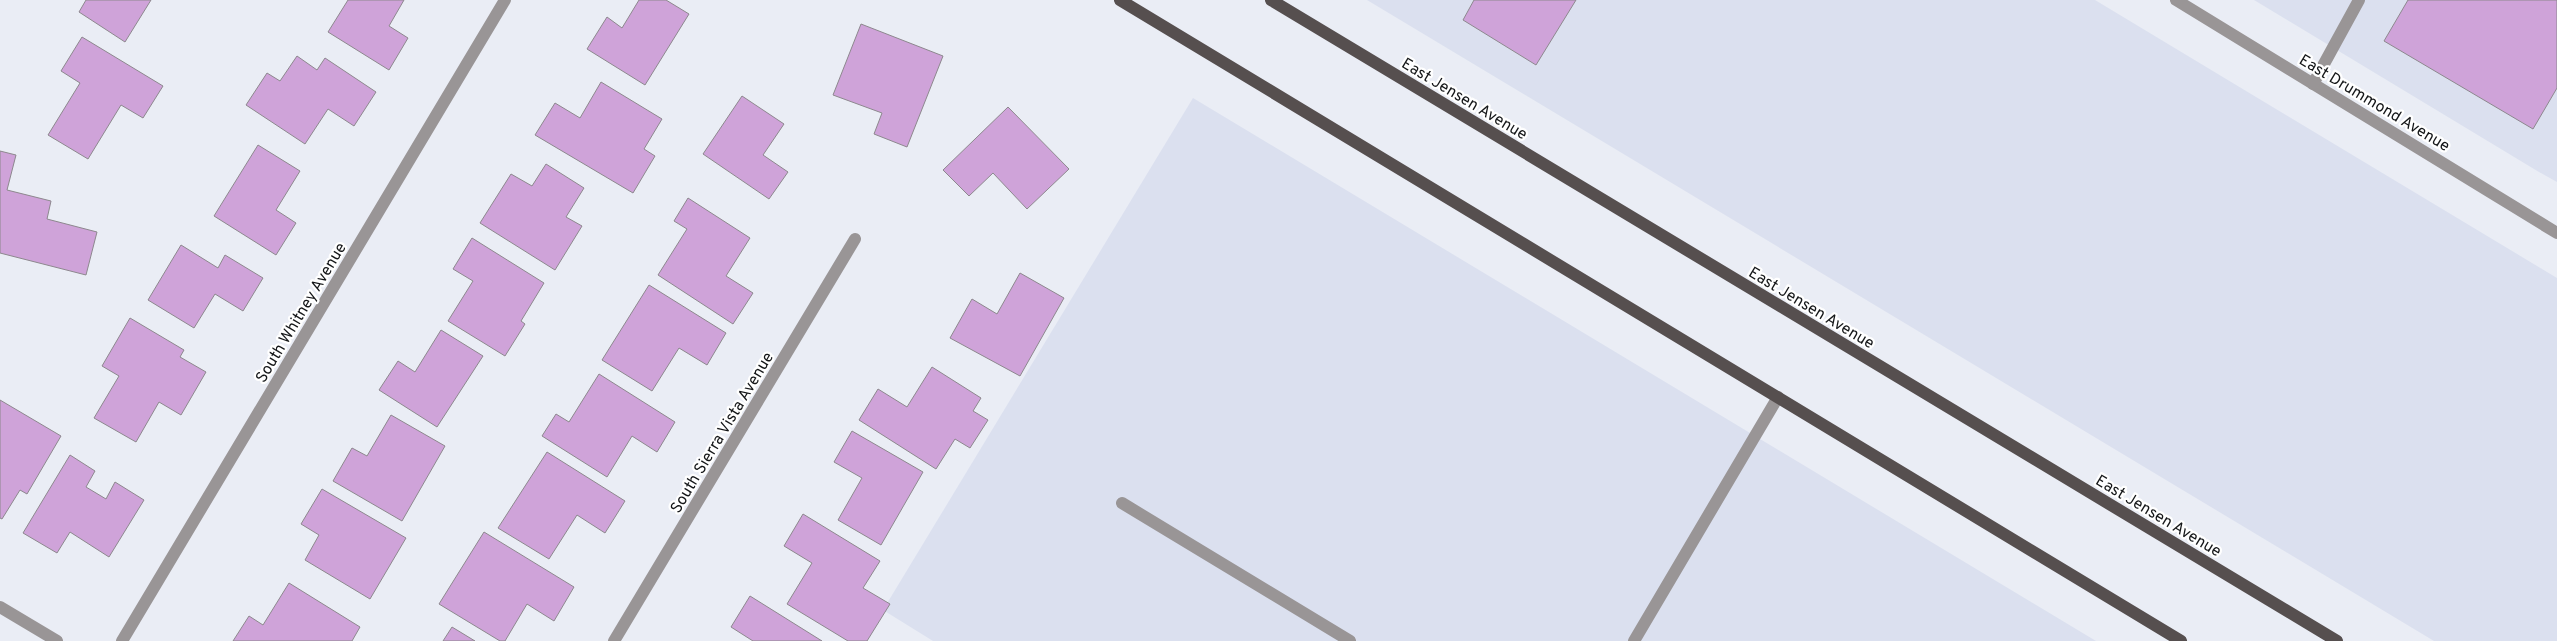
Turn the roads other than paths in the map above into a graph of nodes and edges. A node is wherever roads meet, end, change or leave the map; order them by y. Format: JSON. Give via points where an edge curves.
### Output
{"nodes":[{"id":1,"x":504,"y":0,"type":"edge"},
{"id":2,"x":1120,"y":0,"type":"edge"},
{"id":3,"x":1271,"y":0,"type":"edge"},
{"id":4,"x":2176,"y":0,"type":"edge"},
{"id":5,"x":2359,"y":0,"type":"edge"},
{"id":6,"x":2313,"y":84,"type":"junction"},
{"id":7,"x":2557,"y":233,"type":"edge"},
{"id":8,"x":855,"y":239,"type":"dead end"},
{"id":9,"x":1778,"y":397,"type":"junction"},
{"id":10,"x":1122,"y":503,"type":"dead end"},
{"id":11,"x":0,"y":607,"type":"edge"},
{"id":12,"x":57,"y":641,"type":"edge"},
{"id":13,"x":122,"y":641,"type":"edge"},
{"id":14,"x":614,"y":641,"type":"edge"},
{"id":15,"x":1350,"y":641,"type":"edge"},
{"id":16,"x":1634,"y":641,"type":"edge"},
{"id":17,"x":2181,"y":641,"type":"edge"},
{"id":18,"x":2337,"y":641,"type":"edge"}],
"edges":[{"from":1,"to":13,"type":"street","name":"South Whitney Avenue"},
{"from":2,"to":9,"type":"main road"},
{"from":3,"to":18,"type":"main road","name":"East Jensen Avenue"},
{"from":4,"to":6,"type":"street","name":"East Drummond Avenue"},
{"from":5,"to":6,"type":"street"},
{"from":6,"to":7,"type":"street","name":"East Drummond Avenue"},
{"from":8,"to":14,"type":"street","name":"South Sierra Vista Avenue"},
{"from":9,"to":16,"type":"street"},
{"from":9,"to":17,"type":"main road"},
{"from":10,"to":15,"type":"street"},
{"from":11,"to":12,"type":"street"}]}
